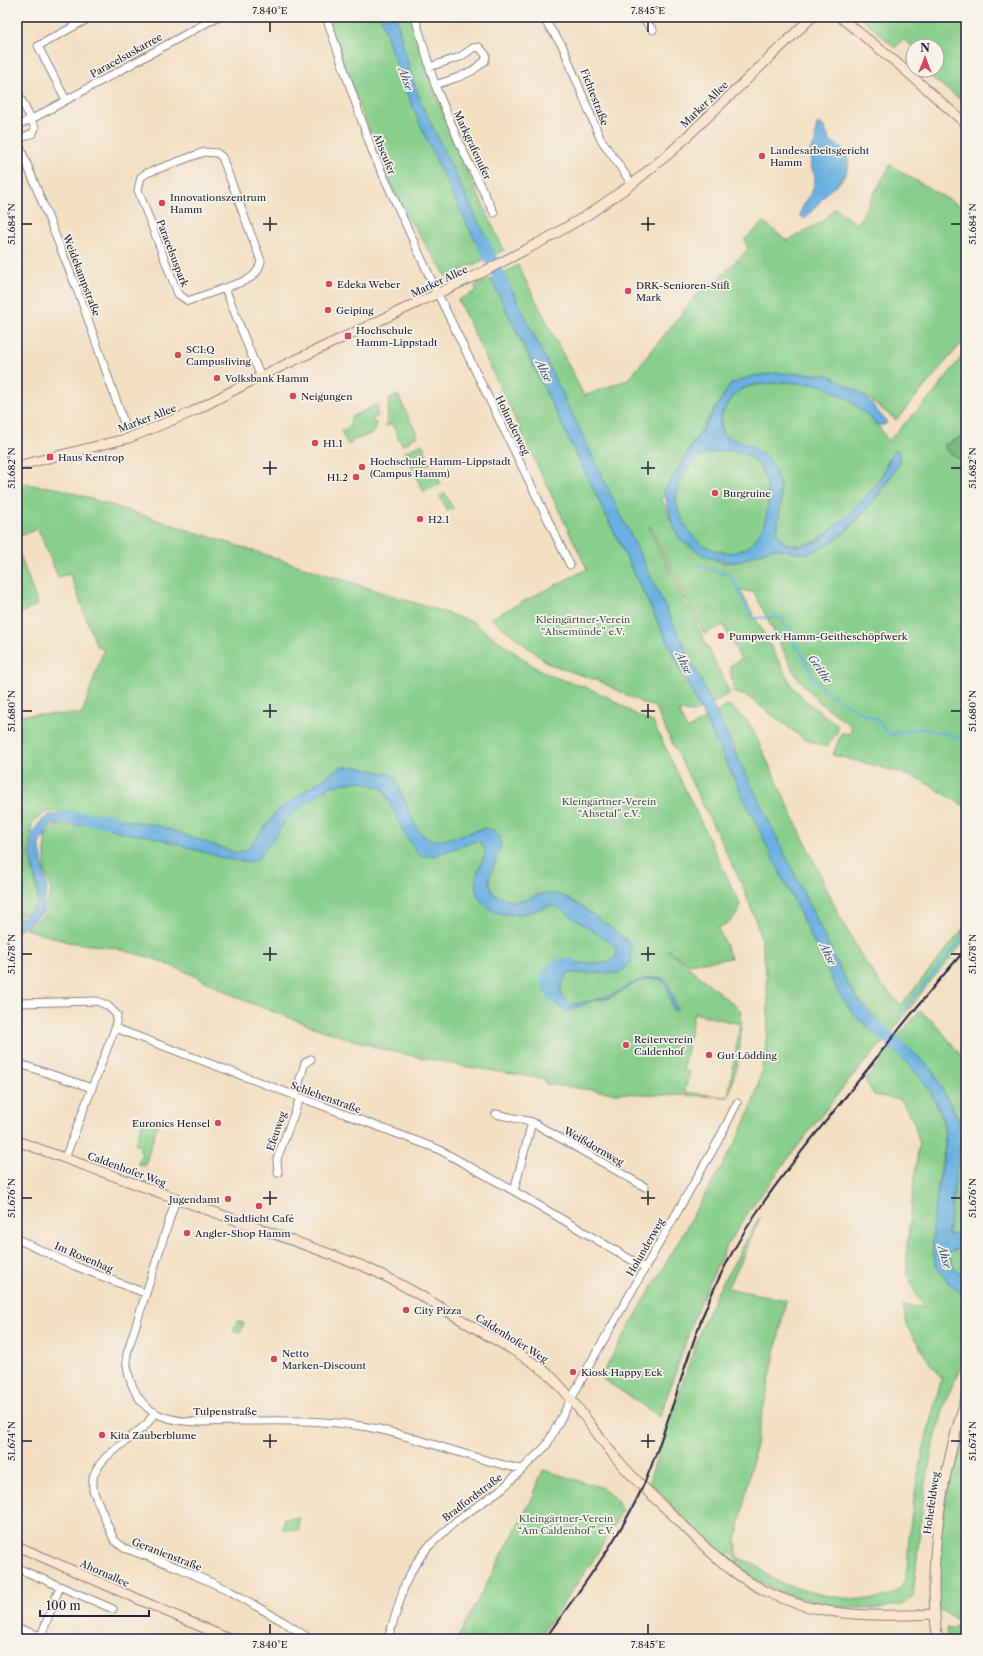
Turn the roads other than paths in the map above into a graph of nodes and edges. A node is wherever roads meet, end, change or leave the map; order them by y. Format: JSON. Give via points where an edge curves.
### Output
{"nodes":[{"id":1,"x":91,"y":17,"type":"edge"},
{"id":2,"x":217,"y":17,"type":"edge"},
{"id":3,"x":326,"y":17,"type":"edge"},
{"id":4,"x":415,"y":17,"type":"edge"},
{"id":5,"x":542,"y":17,"type":"edge"},
{"id":6,"x":642,"y":17,"type":"edge"},
{"id":7,"x":812,"y":17,"type":"edge"},
{"id":8,"x":840,"y":17,"type":"edge"},
{"id":9,"x":653,"y":30,"type":"dead end"},
{"id":10,"x":429,"y":67,"type":"junction"},
{"id":11,"x":435,"y":85,"type":"junction"},
{"id":12,"x":17,"y":91,"type":"edge"},
{"id":13,"x":66,"y":100,"type":"junction"},
{"id":14,"x":34,"y":118,"type":"junction"},
{"id":15,"x":966,"y":124,"type":"edge"},
{"id":16,"x":17,"y":125,"type":"edge"},
{"id":17,"x":17,"y":140,"type":"edge"},
{"id":18,"x":632,"y":184,"type":"junction"},
{"id":19,"x":494,"y":213,"type":"dead end"},
{"id":20,"x":225,"y":288,"type":"junction"},
{"id":21,"x":438,"y":293,"type":"junction"},
{"id":22,"x":262,"y":376,"type":"junction"},
{"id":23,"x":123,"y":420,"type":"dead end"},
{"id":24,"x":17,"y":466,"type":"edge"},
{"id":25,"x":570,"y":565,"type":"dead end"},
{"id":26,"x":17,"y":1003,"type":"edge"},
{"id":27,"x":115,"y":1028,"type":"junction"},
{"id":28,"x":311,"y":1059,"type":"dead end"},
{"id":29,"x":17,"y":1063,"type":"edge"},
{"id":30,"x":92,"y":1088,"type":"junction"},
{"id":31,"x":297,"y":1097,"type":"junction"},
{"id":32,"x":736,"y":1103,"type":"dead end"},
{"id":33,"x":496,"y":1114,"type":"dead end"},
{"id":34,"x":532,"y":1122,"type":"junction"},
{"id":35,"x":17,"y":1141,"type":"edge"},
{"id":36,"x":65,"y":1158,"type":"junction"},
{"id":37,"x":278,"y":1173,"type":"dead end"},
{"id":38,"x":645,"y":1187,"type":"dead end"},
{"id":39,"x":514,"y":1191,"type":"junction"},
{"id":40,"x":176,"y":1199,"type":"junction"},
{"id":41,"x":17,"y":1239,"type":"edge"},
{"id":42,"x":645,"y":1268,"type":"junction"},
{"id":43,"x":145,"y":1293,"type":"junction"},
{"id":44,"x":966,"y":1398,"type":"edge"},
{"id":45,"x":570,"y":1400,"type":"junction"},
{"id":46,"x":155,"y":1412,"type":"junction"},
{"id":47,"x":521,"y":1470,"type":"junction"},
{"id":48,"x":17,"y":1546,"type":"edge"},
{"id":49,"x":17,"y":1568,"type":"edge"},
{"id":50,"x":60,"y":1586,"type":"junction"},
{"id":51,"x":113,"y":1609,"type":"dead end"},
{"id":52,"x":935,"y":1614,"type":"junction"},
{"id":53,"x":20,"y":1629,"type":"dead end"},
{"id":54,"x":229,"y":1639,"type":"edge"},
{"id":55,"x":310,"y":1639,"type":"edge"},
{"id":56,"x":388,"y":1639,"type":"edge"},
{"id":57,"x":938,"y":1639,"type":"edge"}],
"edges":[{"from":1,"to":13,"type":"street","via":[[38,46]]},
{"from":2,"to":13,"type":"street","name":"Paracelsuskarree"},
{"from":3,"to":21,"type":"street","name":"Ahseufer","via":[[373,153]]},
{"from":4,"to":10,"type":"street","name":"Markgrafenufer"},
{"from":5,"to":18,"type":"street","name":"Fichtestraße","via":[[562,45],[600,138]]},
{"from":6,"to":9,"type":"street"},
{"from":7,"to":18,"type":"street","name":"Marker Allee","via":[[672,150]]},
{"from":8,"to":15,"type":"street"},
{"from":10,"to":11,"type":"street","name":"Markgrafenufer"},
{"from":10,"to":11,"type":"street","via":[[460,57],[473,48],[479,47],[486,55],[485,61],[472,71]]},
{"from":11,"to":19,"type":"street","name":"Markgrafenufer","via":[[462,149]]},
{"from":12,"to":14,"type":"street"},
{"from":13,"to":14,"type":"street","name":"Paracelsuskarree"},
{"from":14,"to":16,"type":"street","name":"Paracelsuskarree"},
{"from":14,"to":17,"type":"street","via":[[35,131]]},
{"from":17,"to":23,"type":"street","name":"Weidekampstraße","via":[[82,302]]},
{"from":18,"to":21,"type":"street","name":"Marker Allee","via":[[572,225]]},
{"from":20,"to":20,"type":"street","name":"Paracelsuspark","via":[[188,301],[178,294],[138,190],[141,177],[204,152],[217,153],[222,157],[261,261],[260,269],[255,276]]},
{"from":20,"to":22,"type":"street"},
{"from":21,"to":22,"type":"street","name":"Marker Allee"},
{"from":21,"to":25,"type":"street","name":"Holunderweg"},
{"from":22,"to":24,"type":"street","name":"Marker Allee","via":[[192,412],[129,438]]},
{"from":26,"to":27,"type":"street","via":[[98,1001],[117,1015]]},
{"from":27,"to":30,"type":"street"},
{"from":27,"to":31,"type":"street","name":"Schlehenstraße"},
{"from":28,"to":31,"type":"street","name":"Efeuweg","via":[[305,1063]]},
{"from":29,"to":30,"type":"street"},
{"from":30,"to":36,"type":"street"},
{"from":31,"to":37,"type":"street","name":"Efeuweg","via":[[277,1159]]},
{"from":31,"to":39,"type":"street","name":"Schlehenstraße","via":[[438,1149]]},
{"from":32,"to":42,"type":"street","name":"Holunderweg","via":[[718,1141]]},
{"from":33,"to":34,"type":"street","name":"Weißdornweg"},
{"from":34,"to":38,"type":"street","name":"Weißdornweg"},
{"from":34,"to":39,"type":"street"},
{"from":35,"to":36,"type":"street","name":"Caldenhofer Weg"},
{"from":36,"to":40,"type":"street","name":"Caldenhofer Weg"},
{"from":39,"to":42,"type":"street","name":"Schlehenstraße"},
{"from":40,"to":43,"type":"street","name":"Tulpenstraße"},
{"from":40,"to":45,"type":"street","name":"Caldenhofer Weg","via":[[363,1266],[389,1278],[537,1366],[557,1383]]},
{"from":41,"to":43,"type":"street","name":"Im Rosenhag"},
{"from":42,"to":45,"type":"street","name":"Holunderweg"},
{"from":43,"to":46,"type":"street","name":"Tulpenstraße","via":[[129,1345],[127,1363],[131,1380],[140,1398]]},
{"from":44,"to":52,"type":"street","name":"Hohefeldweg","via":[[943,1489],[935,1562]]},
{"from":45,"to":47,"type":"street","name":"Bradfordstraße","via":[[546,1446]]},
{"from":45,"to":52,"type":"street","name":"Caldenhofer Weg","via":[[642,1486],[715,1556],[753,1584],[806,1606],[841,1614]]},
{"from":46,"to":47,"type":"street","name":"Tulpenstraße","via":[[187,1421],[311,1421],[358,1426],[388,1432]]},
{"from":46,"to":55,"type":"street","name":"Geranienstraße","via":[[147,1424],[105,1458],[94,1477],[93,1490],[114,1540],[124,1548],[179,1568],[228,1590]]},
{"from":47,"to":56,"type":"street","name":"Bradfordstraße","via":[[503,1488],[446,1529],[416,1563],[402,1590]]},
{"from":48,"to":54,"type":"street","name":"Ahornallee"},
{"from":49,"to":50,"type":"street"},
{"from":50,"to":51,"type":"street"},
{"from":50,"to":53,"type":"street","via":[[41,1636]]},
{"from":52,"to":57,"type":"street"}]}
